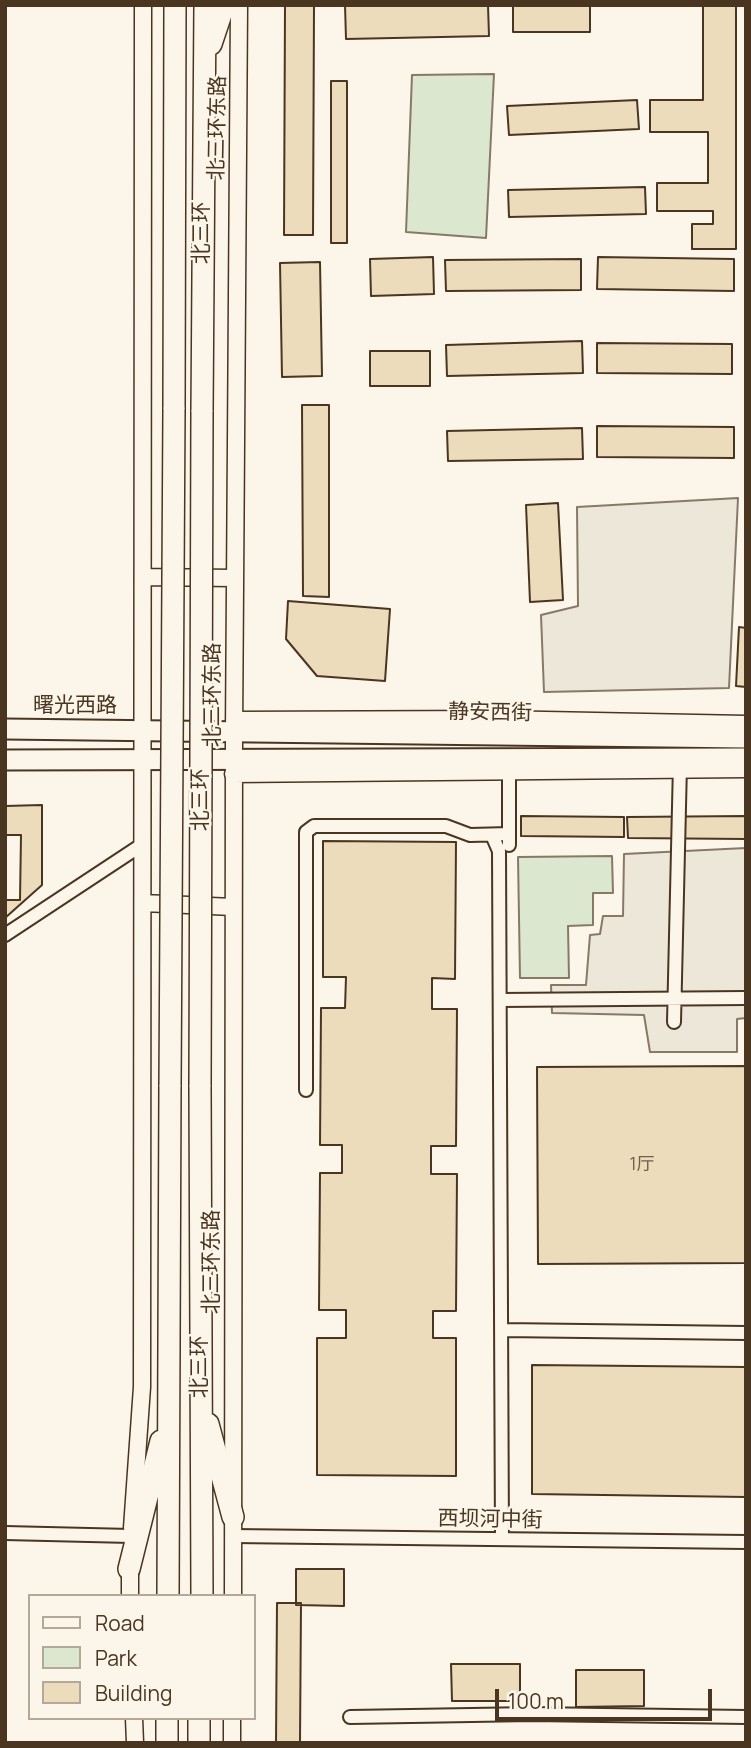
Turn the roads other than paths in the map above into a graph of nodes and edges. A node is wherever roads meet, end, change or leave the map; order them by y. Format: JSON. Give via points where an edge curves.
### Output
{"nodes":[{"id":1,"x":143,"y":5,"type":"edge"},
{"id":2,"x":176,"y":5,"type":"edge"},
{"id":3,"x":205,"y":5,"type":"edge"},
{"id":4,"x":224,"y":5,"type":"edge"},
{"id":5,"x":239,"y":5,"type":"edge"},
{"id":6,"x":203,"y":65,"type":"junction"},
{"id":7,"x":145,"y":577,"type":"junction"},
{"id":8,"x":234,"y":578,"type":"junction"},
{"id":9,"x":495,"y":719,"type":"junction"},
{"id":10,"x":746,"y":724,"type":"edge"},
{"id":11,"x":234,"y":727,"type":"junction"},
{"id":12,"x":145,"y":728,"type":"junction"},
{"id":13,"x":5,"y":729,"type":"edge"},
{"id":14,"x":542,"y":736,"type":"junction"},
{"id":15,"x":746,"y":738,"type":"edge"},
{"id":16,"x":144,"y":758,"type":"junction"},
{"id":17,"x":746,"y":758,"type":"edge"},
{"id":18,"x":5,"y":760,"type":"edge"},
{"id":19,"x":680,"y":764,"type":"junction"},
{"id":20,"x":509,"y":765,"type":"junction"},
{"id":21,"x":233,"y":767,"type":"junction"},
{"id":22,"x":746,"y":769,"type":"edge"},
{"id":23,"x":492,"y":835,"type":"junction"},
{"id":24,"x":143,"y":844,"type":"junction"},
{"id":25,"x":143,"y":903,"type":"junction"},
{"id":26,"x":233,"y":907,"type":"junction"},
{"id":27,"x":5,"y":935,"type":"edge"},
{"id":28,"x":675,"y":998,"type":"junction"},
{"id":29,"x":746,"y":998,"type":"edge"},
{"id":30,"x":501,"y":1000,"type":"junction"},
{"id":31,"x":674,"y":1022,"type":"dead end"},
{"id":32,"x":306,"y":1090,"type":"dead end"},
{"id":33,"x":503,"y":1330,"type":"junction"},
{"id":34,"x":746,"y":1332,"type":"edge"},
{"id":35,"x":200,"y":1394,"type":"junction"},
{"id":36,"x":169,"y":1409,"type":"junction"},
{"id":37,"x":233,"y":1526,"type":"junction"},
{"id":38,"x":5,"y":1533,"type":"edge"},
{"id":39,"x":131,"y":1536,"type":"junction"},
{"id":40,"x":502,"y":1539,"type":"junction"},
{"id":41,"x":746,"y":1542,"type":"edge"},
{"id":42,"x":129,"y":1569,"type":"junction"},
{"id":43,"x":130,"y":1594,"type":"edge"},
{"id":44,"x":168,"y":1594,"type":"edge"},
{"id":45,"x":202,"y":1594,"type":"edge"},
{"id":46,"x":233,"y":1594,"type":"edge"},
{"id":47,"x":350,"y":1717,"type":"dead end"},
{"id":48,"x":746,"y":1717,"type":"edge"},
{"id":49,"x":134,"y":1720,"type":"edge"},
{"id":50,"x":167,"y":1720,"type":"edge"},
{"id":51,"x":199,"y":1720,"type":"edge"},
{"id":52,"x":232,"y":1720,"type":"edge"},
{"id":53,"x":135,"y":1743,"type":"edge"},
{"id":54,"x":167,"y":1743,"type":"edge"},
{"id":55,"x":199,"y":1743,"type":"edge"},
{"id":56,"x":232,"y":1743,"type":"edge"}],
"edges":[{"from":1,"to":7,"type":"street"},
{"from":2,"to":36,"type":"highway","name":"北三环","bridge":true},
{"from":3,"to":6,"type":"highway","name":"北三环"},
{"from":4,"to":6,"type":"highway"},
{"from":5,"to":8,"type":"street","name":"北三环东路"},
{"from":6,"to":35,"type":"highway","name":"北三环","bridge":true},
{"from":7,"to":8,"type":"street"},
{"from":7,"to":12,"type":"street"},
{"from":8,"to":11,"type":"street","name":"北三环东路"},
{"from":9,"to":10,"type":"street"},
{"from":9,"to":11,"type":"street"},
{"from":9,"to":14,"type":"street"},
{"from":11,"to":12,"type":"main road","name":"静安西街"},
{"from":11,"to":14,"type":"main road","name":"静安西街"},
{"from":11,"to":21,"type":"street","name":"北三环东路"},
{"from":12,"to":13,"type":"main road","name":"曙光西路"},
{"from":12,"to":16,"type":"street"},
{"from":14,"to":15,"type":"main road","name":"静安西街"},
{"from":16,"to":18,"type":"main road"},
{"from":16,"to":21,"type":"main road"},
{"from":16,"to":24,"type":"street"},
{"from":17,"to":19,"type":"main road"},
{"from":19,"to":20,"type":"main road"},
{"from":19,"to":22,"type":"street"},
{"from":19,"to":28,"type":"street"},
{"from":20,"to":21,"type":"main road"},
{"from":20,"to":23,"type":"street","via":[[509,839]]},
{"from":21,"to":26,"type":"street","name":"北三环东路"},
{"from":23,"to":30,"type":"street","via":[[499,852]]},
{"from":23,"to":32,"type":"street","via":[[470,835],[446,826],[314,826],[306,832]]},
{"from":24,"to":25,"type":"street"},
{"from":24,"to":27,"type":"street"},
{"from":25,"to":26,"type":"street"},
{"from":25,"to":39,"type":"street","via":[[142,1387]]},
{"from":26,"to":37,"type":"street","name":"北三环东路"},
{"from":28,"to":29,"type":"street"},
{"from":28,"to":30,"type":"street"},
{"from":28,"to":31,"type":"street"},
{"from":30,"to":33,"type":"street"},
{"from":33,"to":34,"type":"street"},
{"from":33,"to":40,"type":"street"},
{"from":35,"to":37,"type":"highway"},
{"from":35,"to":45,"type":"highway","name":"北三环"},
{"from":36,"to":42,"type":"highway"},
{"from":36,"to":44,"type":"highway","name":"北三环"},
{"from":37,"to":40,"type":"street","name":"西坝河中街"},
{"from":37,"to":46,"type":"street","name":"北三环东路"},
{"from":38,"to":39,"type":"street"},
{"from":39,"to":42,"type":"street"},
{"from":40,"to":41,"type":"street","name":"西坝河中街"},
{"from":42,"to":43,"type":"street"},
{"from":47,"to":48,"type":"street"},
{"from":49,"to":53,"type":"street"},
{"from":50,"to":54,"type":"highway"},
{"from":51,"to":55,"type":"highway"},
{"from":52,"to":56,"type":"street"}]}
